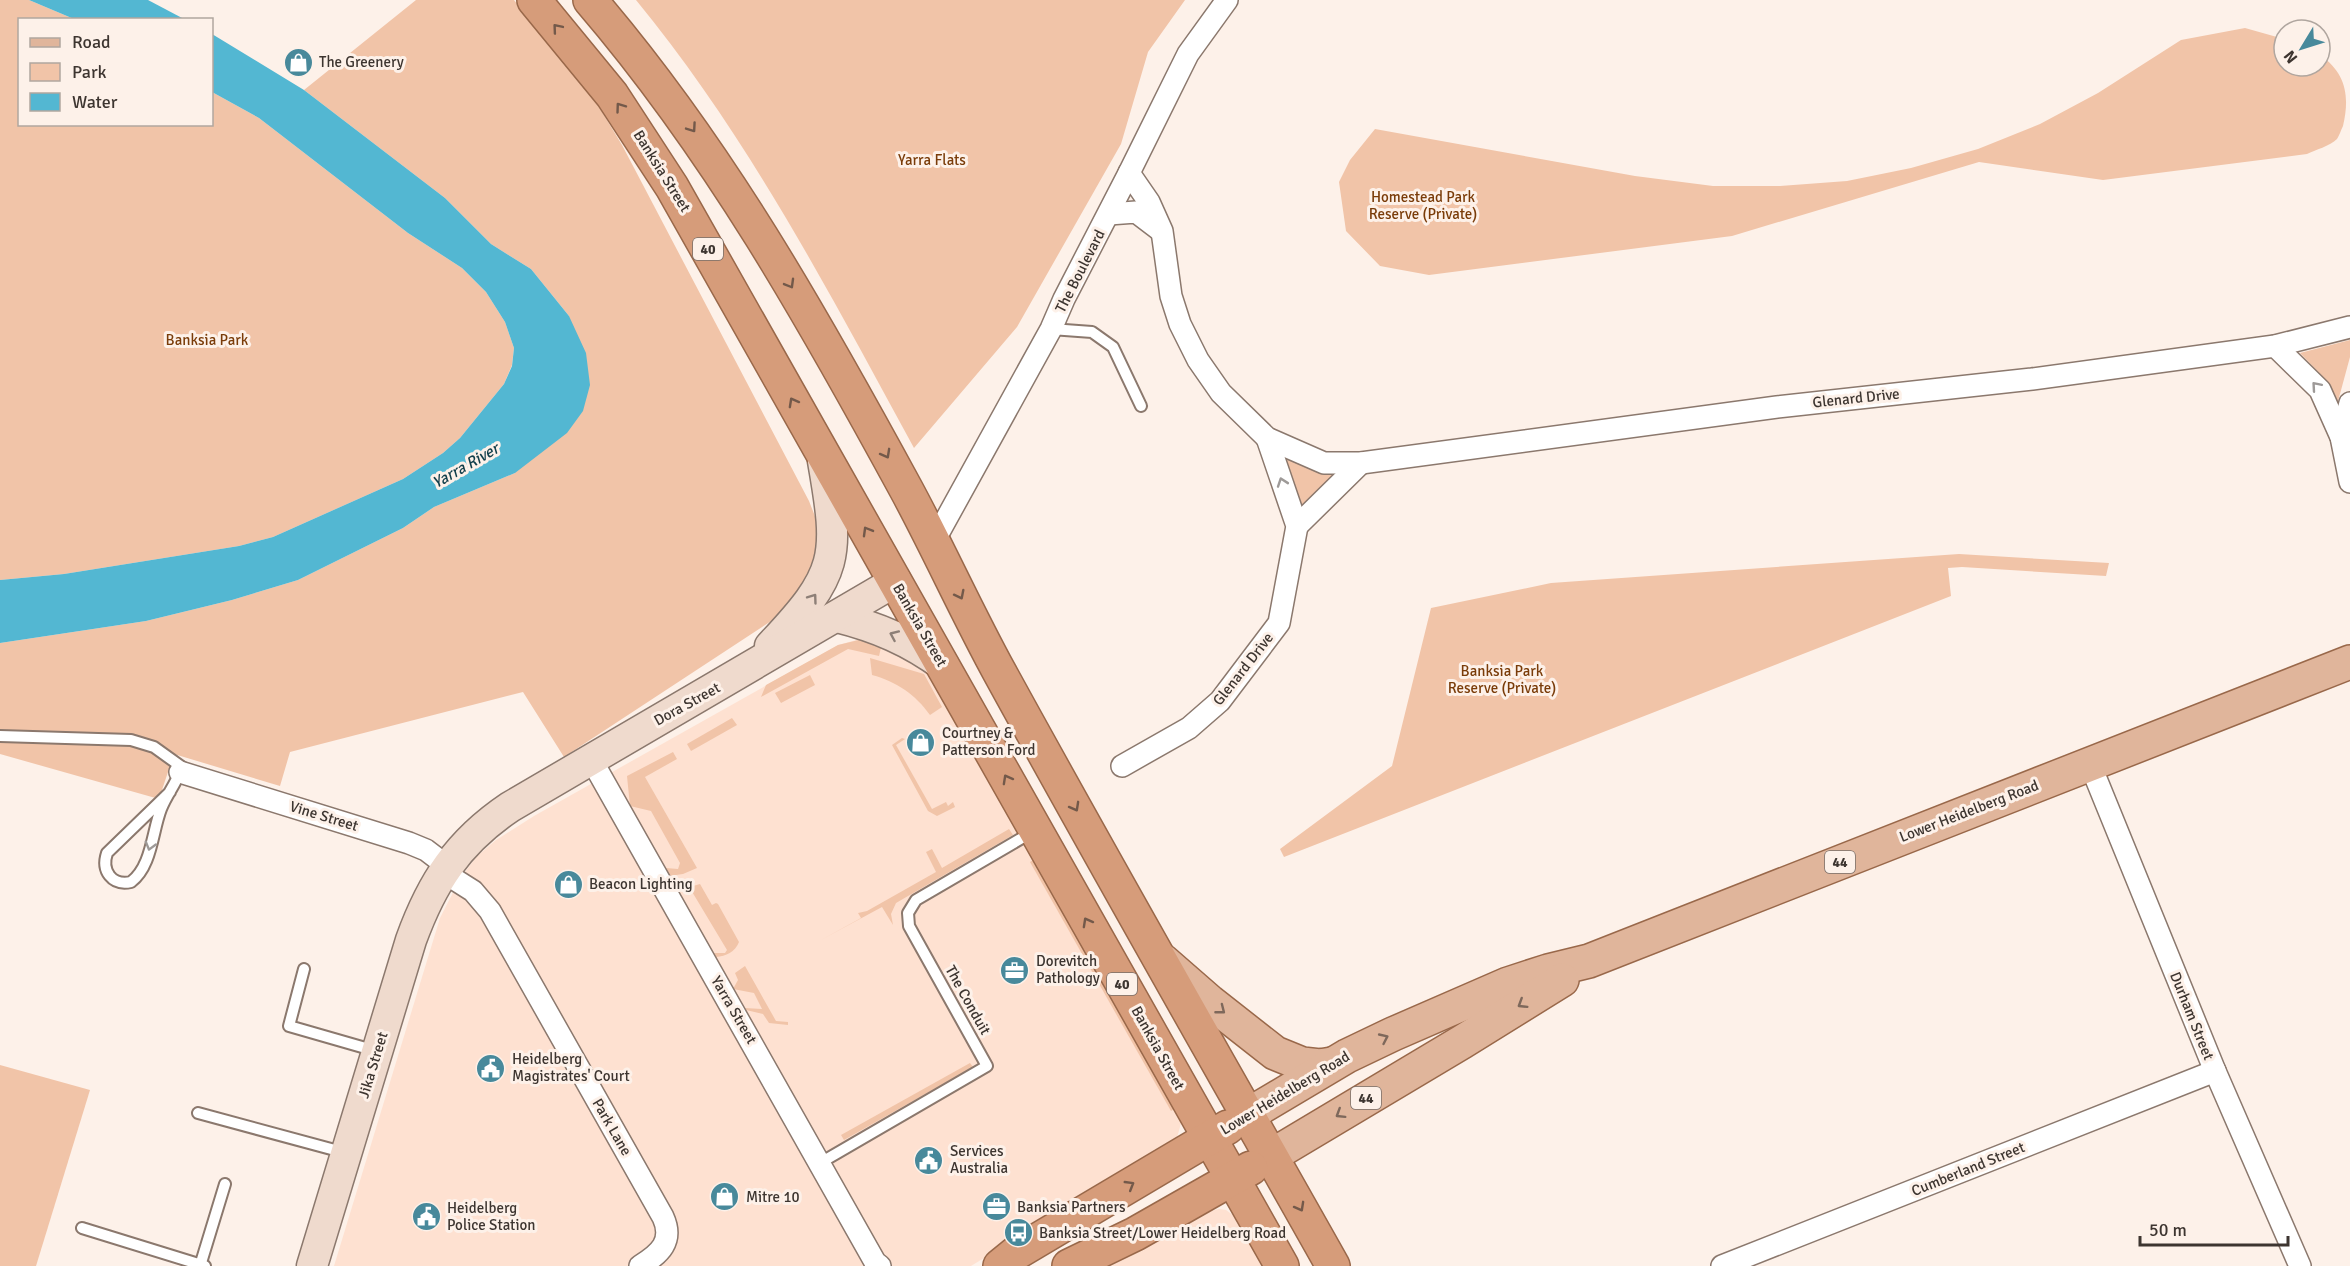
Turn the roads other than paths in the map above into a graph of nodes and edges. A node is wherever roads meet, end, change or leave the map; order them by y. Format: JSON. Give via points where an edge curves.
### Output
{"nodes":[{"id":1,"x":534,"y":0,"type":"edge"},
{"id":2,"x":590,"y":0,"type":"edge"},
{"id":3,"x":1227,"y":0,"type":"edge"},
{"id":4,"x":1130,"y":173,"type":"junction"},
{"id":5,"x":1109,"y":214,"type":"junction"},
{"id":6,"x":1162,"y":231,"type":"junction"},
{"id":7,"x":2350,"y":327,"type":"edge"},
{"id":8,"x":1051,"y":329,"type":"junction"},
{"id":9,"x":2275,"y":346,"type":"junction"},
{"id":10,"x":2350,"y":403,"type":"edge"},
{"id":11,"x":1141,"y":405,"type":"dead end"},
{"id":12,"x":2340,"y":437,"type":"junction"},
{"id":13,"x":1267,"y":438,"type":"junction"},
{"id":14,"x":822,"y":453,"type":"junction"},
{"id":15,"x":1361,"y":463,"type":"junction"},
{"id":16,"x":2350,"y":482,"type":"edge"},
{"id":17,"x":1298,"y":526,"type":"junction"},
{"id":18,"x":933,"y":543,"type":"junction"},
{"id":19,"x":896,"y":581,"type":"junction"},
{"id":20,"x":837,"y":617,"type":"junction"},
{"id":21,"x":2350,"y":662,"type":"edge"},
{"id":22,"x":944,"y":666,"type":"junction"},
{"id":23,"x":745,"y":672,"type":"junction"},
{"id":24,"x":0,"y":736,"type":"edge"},
{"id":25,"x":591,"y":759,"type":"junction"},
{"id":26,"x":2090,"y":764,"type":"junction"},
{"id":27,"x":1122,"y":766,"type":"dead end"},
{"id":28,"x":188,"y":774,"type":"junction"},
{"id":29,"x":170,"y":792,"type":"junction"},
{"id":30,"x":1035,"y":830,"type":"junction"},
{"id":31,"x":445,"y":869,"type":"junction"},
{"id":32,"x":1160,"y":959,"type":"junction"},
{"id":33,"x":1589,"y":961,"type":"junction"},
{"id":34,"x":304,"y":969,"type":"dead end"},
{"id":35,"x":377,"y":1052,"type":"junction"},
{"id":36,"x":1332,"y":1064,"type":"junction"},
{"id":37,"x":2215,"y":1071,"type":"junction"},
{"id":38,"x":198,"y":1113,"type":"dead end"},
{"id":39,"x":1248,"y":1115,"type":"junction"},
{"id":40,"x":1209,"y":1138,"type":"junction"},
{"id":41,"x":346,"y":1154,"type":"junction"},
{"id":42,"x":1271,"y":1156,"type":"junction"},
{"id":43,"x":820,"y":1163,"type":"junction"},
{"id":44,"x":1232,"y":1179,"type":"junction"},
{"id":45,"x":225,"y":1184,"type":"dead end"},
{"id":46,"x":81,"y":1228,"type":"dead end"},
{"id":47,"x":877,"y":1264,"type":"edge"},
{"id":48,"x":202,"y":1265,"type":"edge"},
{"id":49,"x":312,"y":1266,"type":"edge"},
{"id":50,"x":640,"y":1266,"type":"edge"},
{"id":51,"x":1000,"y":1266,"type":"edge"},
{"id":52,"x":1070,"y":1266,"type":"edge"},
{"id":53,"x":1282,"y":1266,"type":"edge"},
{"id":54,"x":1333,"y":1266,"type":"edge"},
{"id":55,"x":1722,"y":1266,"type":"edge"},
{"id":56,"x":2300,"y":1266,"type":"edge"}],
"edges":[{"from":14,"to":1,"type":"highway","name":"Banksia Street","number":"40","one_way":true,"via":[[650,151],[596,75]]},
{"from":2,"to":18,"type":"highway","one_way":true,"via":[[680,111],[737,194]]},
{"from":3,"to":4,"type":"street","name":"The Boulevard","via":[[1188,54]]},
{"from":4,"to":5,"type":"street","name":"The Boulevard"},
{"from":4,"to":6,"type":"street","name":"Glenard Drive"},
{"from":5,"to":6,"type":"street","via":[[1136,212]]},
{"from":5,"to":8,"type":"street","name":"The Boulevard"},
{"from":6,"to":13,"type":"street","name":"Glenard Drive","via":[[1171,296],[1193,351],[1221,393]]},
{"from":7,"to":9,"type":"street","name":"Glenard Drive"},
{"from":8,"to":11,"type":"lane","via":[[1092,332],[1113,347]]},
{"from":8,"to":18,"type":"street","name":"The Boulevard"},
{"from":12,"to":9,"type":"street","one_way":true,"via":[[2320,390]]},
{"from":9,"to":15,"type":"street","name":"Glenard Drive"},
{"from":10,"to":12,"type":"street"},
{"from":12,"to":16,"type":"street"},
{"from":13,"to":15,"type":"street","name":"Glenard Drive","via":[[1324,463]]},
{"from":17,"to":13,"type":"street","name":"Glenard Drive","one_way":true},
{"from":19,"to":14,"type":"highway","name":"Banksia Street","number":"40","one_way":true},
{"from":23,"to":14,"type":"main road","one_way":true,"via":[[809,603],[829,568],[834,524]]},
{"from":15,"to":17,"type":"street"},
{"from":17,"to":27,"type":"street","name":"Glenard Drive","via":[[1279,623],[1221,701],[1189,728]]},
{"from":18,"to":19,"type":"highway","name":"Dora Street"},
{"from":18,"to":32,"type":"highway","one_way":true},
{"from":19,"to":20,"type":"main road","name":"Dora Street"},
{"from":19,"to":22,"type":"highway","name":"Banksia Street","number":"40"},
{"from":22,"to":20,"type":"main road","one_way":true,"via":[[876,627]]},
{"from":20,"to":23,"type":"main road","name":"Dora Street"},
{"from":21,"to":26,"type":"main road","name":"Lower Heidelberg Road","number":"44"},
{"from":30,"to":22,"type":"highway","name":"Banksia Street","number":"40","one_way":true},
{"from":23,"to":25,"type":"main road","name":"Dora Street"},
{"from":24,"to":28,"type":"lane","name":"Vine Street","via":[[130,740],[154,747]]},
{"from":25,"to":31,"type":"main road","name":"Dora Street","via":[[498,815],[466,842]]},
{"from":25,"to":43,"type":"street","name":"Yarra Street"},
{"from":26,"to":33,"type":"main road","name":"Lower Heidelberg Road","number":"44"},
{"from":26,"to":37,"type":"street","name":"Durham Street"},
{"from":28,"to":29,"type":"lane"},
{"from":28,"to":31,"type":"street","name":"Vine Street","via":[[409,843],[426,850]]},
{"from":29,"to":29,"type":"lane","one_way":true,"via":[[160,811],[142,871],[131,882],[118,883],[105,867],[106,853]]},
{"from":40,"to":30,"type":"highway","name":"Banksia Street","number":"40","one_way":true},
{"from":30,"to":43,"type":"lane","name":"The Conduit","via":[[916,900],[908,913],[909,926],[987,1066]]},
{"from":31,"to":35,"type":"main road","name":"Jika Street","via":[[418,921]]},
{"from":31,"to":50,"type":"street","name":"Park Lane","via":[[473,891],[490,911],[663,1217],[667,1229],[665,1246]]},
{"from":32,"to":36,"type":"main road","one_way":true,"via":[[1275,1053],[1302,1064]]},
{"from":32,"to":39,"type":"highway"},
{"from":36,"to":33,"type":"main road","name":"Lower Heidelberg Road","number":"44","one_way":true,"via":[[1509,984]]},
{"from":33,"to":42,"type":"main road","name":"Lower Heidelberg Road","number":"44","one_way":true},
{"from":34,"to":35,"type":"lane","via":[[289,1026]]},
{"from":35,"to":41,"type":"main road","name":"Jika Street"},
{"from":36,"to":39,"type":"main road","name":"Lower Heidelberg Road","number":"44"},
{"from":37,"to":55,"type":"street","name":"Cumberland Street"},
{"from":37,"to":56,"type":"street","name":"Durham Street"},
{"from":38,"to":41,"type":"lane"},
{"from":39,"to":40,"type":"highway","name":"Lower Heidelberg Road","number":"44"},
{"from":39,"to":42,"type":"highway"},
{"from":40,"to":44,"type":"highway","name":"Banksia Street","number":"40"},
{"from":51,"to":40,"type":"highway","name":"Lower Heidelberg Road","number":"44","one_way":true},
{"from":41,"to":49,"type":"main road","name":"Jika Street"},
{"from":42,"to":44,"type":"highway","name":"Lower Heidelberg Road","number":"44"},
{"from":42,"to":54,"type":"highway","one_way":true},
{"from":43,"to":47,"type":"street","name":"Yarra Street"},
{"from":44,"to":52,"type":"highway","name":"Lower Heidelberg Road","number":"44"},
{"from":44,"to":53,"type":"highway","name":"Banksia Street","number":"40"},
{"from":45,"to":48,"type":"lane"},
{"from":46,"to":48,"type":"lane"}]}
